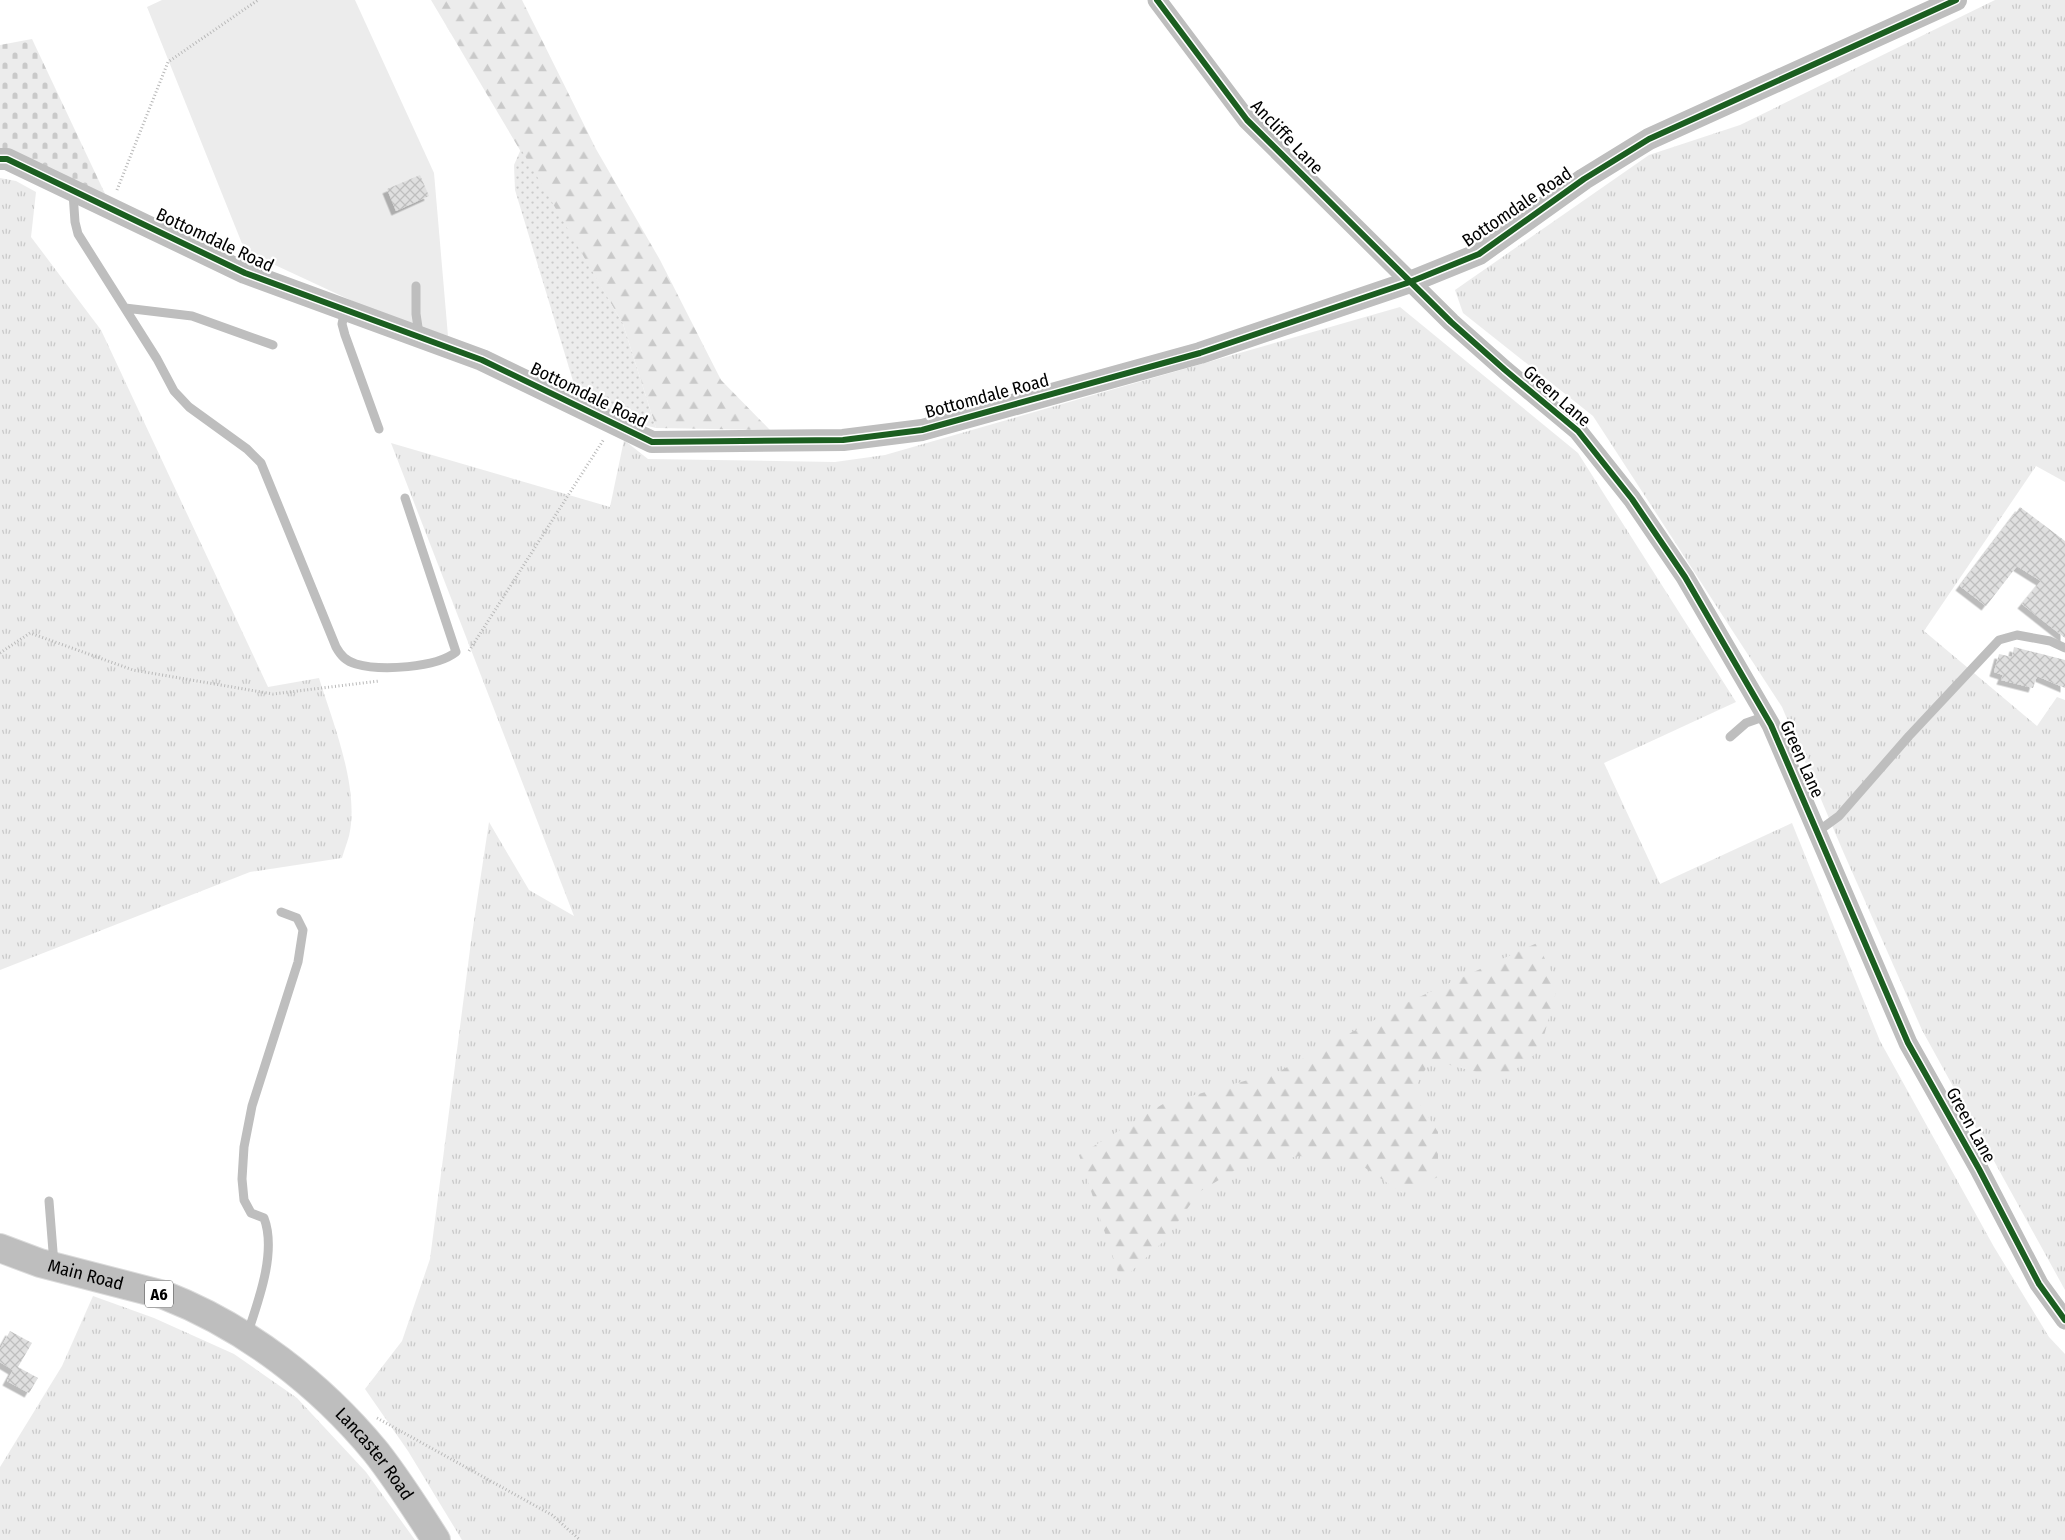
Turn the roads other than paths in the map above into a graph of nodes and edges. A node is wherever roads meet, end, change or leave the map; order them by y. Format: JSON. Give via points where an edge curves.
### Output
{"nodes":[{"id":1,"x":1157,"y":0,"type":"edge"},
{"id":2,"x":1956,"y":0,"type":"edge"},
{"id":3,"x":0,"y":159,"type":"edge"},
{"id":4,"x":73,"y":190,"type":"junction"},
{"id":5,"x":1410,"y":282,"type":"junction"},
{"id":6,"x":416,"y":286,"type":"dead end"},
{"id":7,"x":124,"y":308,"type":"junction"},
{"id":8,"x":346,"y":310,"type":"junction"},
{"id":9,"x":419,"y":337,"type":"junction"},
{"id":10,"x":273,"y":345,"type":"dead end"},
{"id":11,"x":379,"y":429,"type":"dead end"},
{"id":12,"x":405,"y":498,"type":"dead end"},
{"id":13,"x":2065,"y":648,"type":"edge"},
{"id":14,"x":1766,"y":716,"type":"junction"},
{"id":15,"x":1730,"y":737,"type":"dead end"},
{"id":16,"x":1817,"y":832,"type":"junction"},
{"id":17,"x":281,"y":912,"type":"dead end"},
{"id":18,"x":49,"y":1202,"type":"dead end"},
{"id":19,"x":0,"y":1248,"type":"edge"},
{"id":20,"x":55,"y":1267,"type":"junction"},
{"id":21,"x":2065,"y":1320,"type":"edge"},
{"id":22,"x":246,"y":1337,"type":"junction"},
{"id":23,"x":302,"y":1376,"type":"joint"},
{"id":24,"x":436,"y":1540,"type":"edge"}],
"edges":[{"from":1,"to":5,"type":"street","name":"Ancliffe Lane","via":[[1247,120]]},
{"from":2,"to":5,"type":"street","name":"Bottomdale Road","via":[[1649,139],[1479,254]]},
{"from":3,"to":4,"type":"street","name":"Bottomdale Road","via":[[7,159]]},
{"from":4,"to":7,"type":"lane","via":[[78,234]]},
{"from":4,"to":8,"type":"street","name":"Bottomdale Road","via":[[245,273]]},
{"from":5,"to":9,"type":"street","name":"Bottomdale Road","via":[[1200,354],[922,430],[844,440],[652,442],[482,360]]},
{"from":5,"to":14,"type":"street","name":"Green Lane","via":[[1582,436],[1632,499],[1685,577]]},
{"from":6,"to":9,"type":"lane"},
{"from":7,"to":10,"type":"lane","via":[[192,316]]},
{"from":7,"to":12,"type":"lane","via":[[174,391],[189,407],[261,463],[336,647],[343,658],[356,664],[397,668],[436,661],[456,652]]},
{"from":8,"to":9,"type":"street","name":"Bottomdale Road"},
{"from":8,"to":11,"type":"lane","via":[[342,324],[345,335]]},
{"from":13,"to":16,"type":"lane","via":[[2050,641],[2017,635],[1999,640],[1839,816]]},
{"from":14,"to":15,"type":"lane","via":[[1746,723]]},
{"from":14,"to":16,"type":"street","name":"Green Lane"},
{"from":16,"to":21,"type":"street","name":"Green Lane","via":[[1908,1043],[2039,1284]]},
{"from":17,"to":22,"type":"lane","via":[[297,918],[303,930],[298,962],[252,1106],[244,1147],[244,1200],[251,1213],[264,1218],[268,1226],[269,1253]]},
{"from":18,"to":20,"type":"lane"},
{"from":19,"to":20,"type":"main road","name":"Main Road","number":"A6"},
{"from":20,"to":22,"type":"main road","name":"Main Road","number":"A6","via":[[164,1295]]},
{"from":22,"to":23,"type":"main road","name":"Main Road","number":"A6"},
{"from":23,"to":24,"type":"main road","name":"Lancaster Road","number":"A6","via":[[346,1418],[376,1453]]}]}
